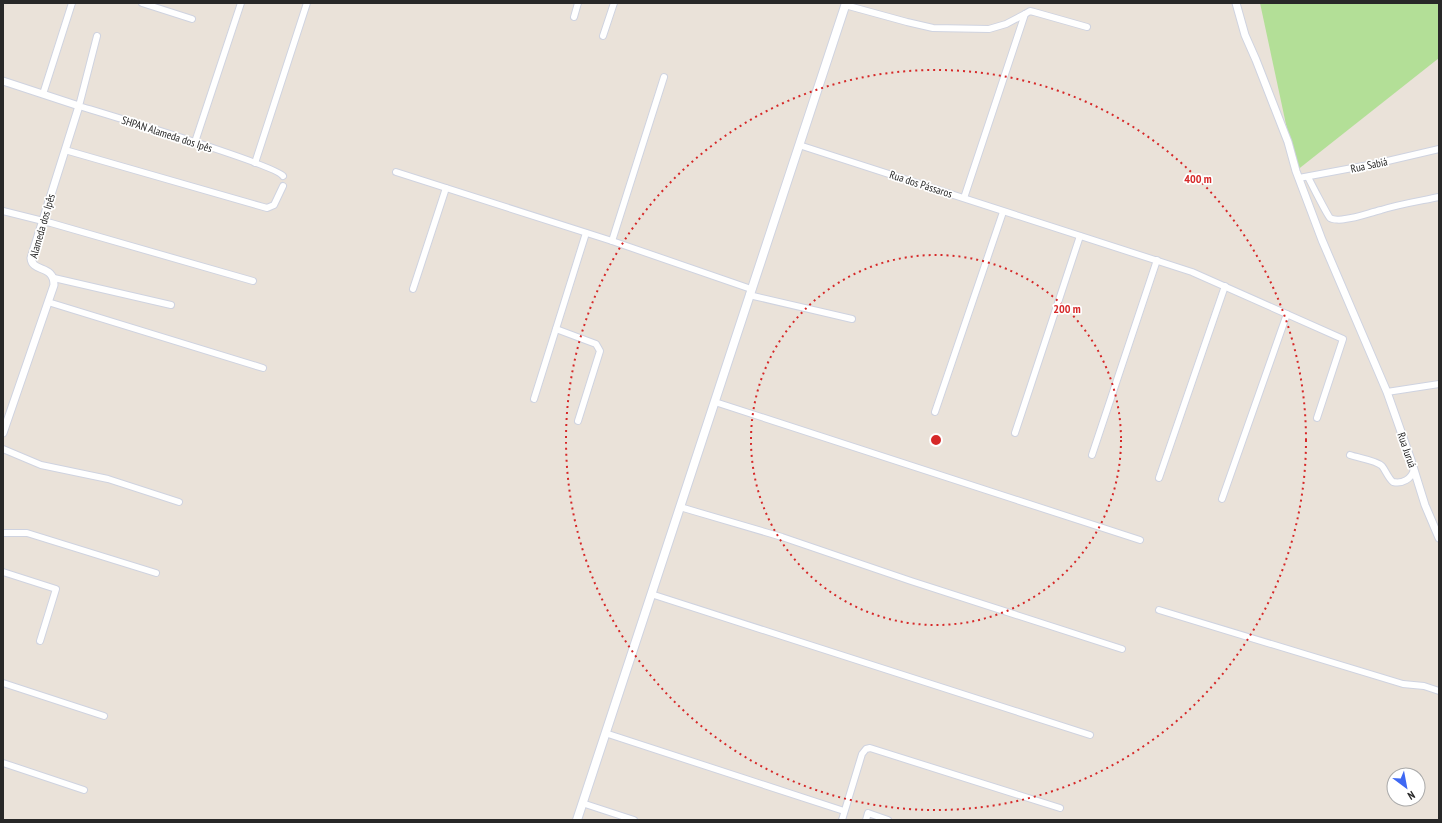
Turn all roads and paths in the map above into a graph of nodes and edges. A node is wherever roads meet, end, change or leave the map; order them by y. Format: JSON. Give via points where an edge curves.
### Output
{"nodes":[{"id":1,"x":72,"y":3,"type":"edge"},
{"id":2,"x":142,"y":3,"type":"edge"},
{"id":3,"x":241,"y":3,"type":"edge"},
{"id":4,"x":307,"y":3,"type":"edge"},
{"id":5,"x":578,"y":3,"type":"edge"},
{"id":6,"x":614,"y":3,"type":"edge"},
{"id":7,"x":1236,"y":3,"type":"edge"},
{"id":8,"x":846,"y":4,"type":"edge"},
{"id":9,"x":1025,"y":14,"type":"junction"},
{"id":10,"x":574,"y":17,"type":"dead end"},
{"id":11,"x":192,"y":19,"type":"dead end"},
{"id":12,"x":1087,"y":27,"type":"dead end"},
{"id":13,"x":97,"y":36,"type":"dead end"},
{"id":14,"x":603,"y":36,"type":"dead end"},
{"id":15,"x":664,"y":77,"type":"dead end"},
{"id":16,"x":3,"y":81,"type":"edge"},
{"id":17,"x":43,"y":94,"type":"junction"},
{"id":18,"x":79,"y":106,"type":"junction"},
{"id":19,"x":195,"y":142,"type":"junction"},
{"id":20,"x":799,"y":145,"type":"junction"},
{"id":21,"x":1439,"y":149,"type":"edge"},
{"id":22,"x":65,"y":150,"type":"junction"},
{"id":23,"x":255,"y":163,"type":"junction"},
{"id":24,"x":396,"y":172,"type":"dead end"},
{"id":25,"x":283,"y":176,"type":"dead end"},
{"id":26,"x":1308,"y":177,"type":"junction"},
{"id":27,"x":1299,"y":178,"type":"junction"},
{"id":28,"x":283,"y":186,"type":"dead end"},
{"id":29,"x":446,"y":188,"type":"junction"},
{"id":30,"x":1439,"y":197,"type":"edge"},
{"id":31,"x":964,"y":198,"type":"junction"},
{"id":32,"x":3,"y":211,"type":"edge"},
{"id":33,"x":1003,"y":212,"type":"junction"},
{"id":34,"x":42,"y":221,"type":"junction"},
{"id":35,"x":586,"y":233,"type":"junction"},
{"id":36,"x":1080,"y":236,"type":"junction"},
{"id":37,"x":612,"y":241,"type":"junction"},
{"id":38,"x":1157,"y":260,"type":"junction"},
{"id":39,"x":54,"y":278,"type":"junction"},
{"id":40,"x":253,"y":282,"type":"dead end"},
{"id":41,"x":1225,"y":286,"type":"junction"},
{"id":42,"x":413,"y":289,"type":"dead end"},
{"id":43,"x":750,"y":292,"type":"junction"},
{"id":44,"x":48,"y":302,"type":"junction"},
{"id":45,"x":171,"y":305,"type":"dead end"},
{"id":46,"x":1287,"y":314,"type":"junction"},
{"id":47,"x":852,"y":320,"type":"dead end"},
{"id":48,"x":556,"y":329,"type":"junction"},
{"id":49,"x":263,"y":368,"type":"dead end"},
{"id":50,"x":1439,"y":384,"type":"edge"},
{"id":51,"x":1387,"y":392,"type":"junction"},
{"id":52,"x":534,"y":399,"type":"dead end"},
{"id":53,"x":715,"y":402,"type":"junction"},
{"id":54,"x":935,"y":412,"type":"dead end"},
{"id":55,"x":1317,"y":418,"type":"dead end"},
{"id":56,"x":578,"y":421,"type":"dead end"},
{"id":57,"x":3,"y":433,"type":"edge"},
{"id":58,"x":1015,"y":433,"type":"dead end"},
{"id":59,"x":3,"y":449,"type":"edge"},
{"id":60,"x":1092,"y":455,"type":"dead end"},
{"id":61,"x":1350,"y":455,"type":"dead end"},
{"id":62,"x":1414,"y":470,"type":"junction"},
{"id":63,"x":1159,"y":478,"type":"dead end"},
{"id":64,"x":1222,"y":499,"type":"dead end"},
{"id":65,"x":179,"y":502,"type":"dead end"},
{"id":66,"x":680,"y":507,"type":"junction"},
{"id":67,"x":1437,"y":529,"type":"edge"},
{"id":68,"x":3,"y":533,"type":"edge"},
{"id":69,"x":1439,"y":538,"type":"edge"},
{"id":70,"x":1140,"y":540,"type":"dead end"},
{"id":71,"x":3,"y":572,"type":"edge"},
{"id":72,"x":156,"y":573,"type":"dead end"},
{"id":73,"x":651,"y":594,"type":"junction"},
{"id":74,"x":1159,"y":610,"type":"dead end"},
{"id":75,"x":40,"y":641,"type":"dead end"},
{"id":76,"x":1122,"y":649,"type":"dead end"},
{"id":77,"x":3,"y":683,"type":"edge"},
{"id":78,"x":1439,"y":690,"type":"edge"},
{"id":79,"x":104,"y":716,"type":"dead end"},
{"id":80,"x":605,"y":733,"type":"junction"},
{"id":81,"x":1090,"y":735,"type":"dead end"},
{"id":82,"x":3,"y":763,"type":"edge"},
{"id":83,"x":84,"y":790,"type":"dead end"},
{"id":84,"x":582,"y":803,"type":"junction"},
{"id":85,"x":1060,"y":808,"type":"dead end"},
{"id":86,"x":844,"y":811,"type":"junction"},
{"id":87,"x":577,"y":820,"type":"edge"},
{"id":88,"x":634,"y":820,"type":"edge"},
{"id":89,"x":842,"y":820,"type":"edge"},
{"id":90,"x":866,"y":820,"type":"edge"},
{"id":91,"x":888,"y":820,"type":"edge"}],
"edges":[{"from":1,"to":17,"type":"street"},
{"from":2,"to":11,"type":"street"},
{"from":3,"to":19,"type":"street"},
{"from":4,"to":23,"type":"street"},
{"from":5,"to":10,"type":"street"},
{"from":6,"to":14,"type":"street"},
{"from":7,"to":27,"type":"street","name":"Rua Juruá","via":[[1245,35],[1288,142]]},
{"from":8,"to":9,"type":"street","via":[[933,28],[989,29]]},
{"from":8,"to":20,"type":"main road"},
{"from":9,"to":12,"type":"street","via":[[1030,11]]},
{"from":9,"to":31,"type":"street"},
{"from":13,"to":18,"type":"street"},
{"from":15,"to":37,"type":"street"},
{"from":16,"to":17,"type":"street"},
{"from":17,"to":18,"type":"street"},
{"from":18,"to":19,"type":"street","name":"SHPAN Alameda dos Ipês"},
{"from":18,"to":22,"type":"street","name":"Alameda dos Ipês"},
{"from":19,"to":23,"type":"street","name":"SHPAN Alameda dos Ipês"},
{"from":20,"to":31,"type":"street","name":"Rua dos Pássaros"},
{"from":20,"to":43,"type":"main road"},
{"from":21,"to":26,"type":"street","name":"Rua Sabiá"},
{"from":22,"to":28,"type":"street","via":[[267,208],[274,205]]},
{"from":22,"to":34,"type":"street","name":"Alameda dos Ipês"},
{"from":23,"to":25,"type":"street","name":"SHPAN Alameda dos Ipês","via":[[280,172]]},
{"from":24,"to":29,"type":"street"},
{"from":26,"to":27,"type":"street","name":"Rua Sabiá"},
{"from":26,"to":30,"type":"street","via":[[1328,217],[1333,219],[1344,220]]},
{"from":27,"to":51,"type":"street","name":"Rua Juruá","via":[[1322,240]]},
{"from":29,"to":35,"type":"street"},
{"from":29,"to":42,"type":"street"},
{"from":31,"to":33,"type":"street","name":"Rua dos Pássaros"},
{"from":32,"to":34,"type":"street"},
{"from":33,"to":36,"type":"street","name":"Rua dos Pássaros"},
{"from":33,"to":54,"type":"street"},
{"from":34,"to":39,"type":"street","name":"Alameda dos Ipês","via":[[30,260]]},
{"from":34,"to":40,"type":"street"},
{"from":35,"to":37,"type":"street"},
{"from":35,"to":48,"type":"street"},
{"from":36,"to":38,"type":"street","name":"Rua dos Pássaros"},
{"from":36,"to":58,"type":"street"},
{"from":37,"to":43,"type":"street"},
{"from":38,"to":41,"type":"street","name":"Rua dos Pássaros"},
{"from":38,"to":60,"type":"street"},
{"from":39,"to":44,"type":"street"},
{"from":39,"to":45,"type":"street"},
{"from":41,"to":46,"type":"street","name":"Rua dos Pássaros"},
{"from":41,"to":63,"type":"street"},
{"from":43,"to":47,"type":"street"},
{"from":43,"to":53,"type":"main road"},
{"from":44,"to":49,"type":"street"},
{"from":44,"to":57,"type":"street"},
{"from":46,"to":55,"type":"street","name":"Rua dos Pássaros","via":[[1344,339]]},
{"from":46,"to":64,"type":"street"},
{"from":48,"to":52,"type":"street"},
{"from":48,"to":56,"type":"street","via":[[596,344],[600,351]]},
{"from":50,"to":51,"type":"street"},
{"from":51,"to":62,"type":"street","name":"Rua Juruá"},
{"from":53,"to":66,"type":"main road"},
{"from":53,"to":70,"type":"street"},
{"from":59,"to":65,"type":"street","via":[[41,465],[108,479]]},
{"from":61,"to":62,"type":"street","via":[[1378,463],[1393,482],[1403,482],[1410,478]]},
{"from":62,"to":67,"type":"street","name":"Rua Juruá","via":[[1425,505]]},
{"from":66,"to":73,"type":"main road"},
{"from":66,"to":76,"type":"street","via":[[782,537]]},
{"from":67,"to":69,"type":"street","name":"Rua Juruá"},
{"from":68,"to":72,"type":"street","via":[[27,533]]},
{"from":71,"to":75,"type":"street","via":[[56,589]]},
{"from":73,"to":80,"type":"main road"},
{"from":73,"to":81,"type":"street"},
{"from":74,"to":78,"type":"street","via":[[1403,684]]},
{"from":77,"to":79,"type":"street"},
{"from":80,"to":84,"type":"main road"},
{"from":80,"to":86,"type":"street"},
{"from":82,"to":83,"type":"street"},
{"from":84,"to":87,"type":"main road"},
{"from":84,"to":88,"type":"street"},
{"from":85,"to":86,"type":"street","via":[[870,748],[862,754]]},
{"from":86,"to":89,"type":"street"},
{"from":90,"to":91,"type":"street","via":[[868,814]]}]}
